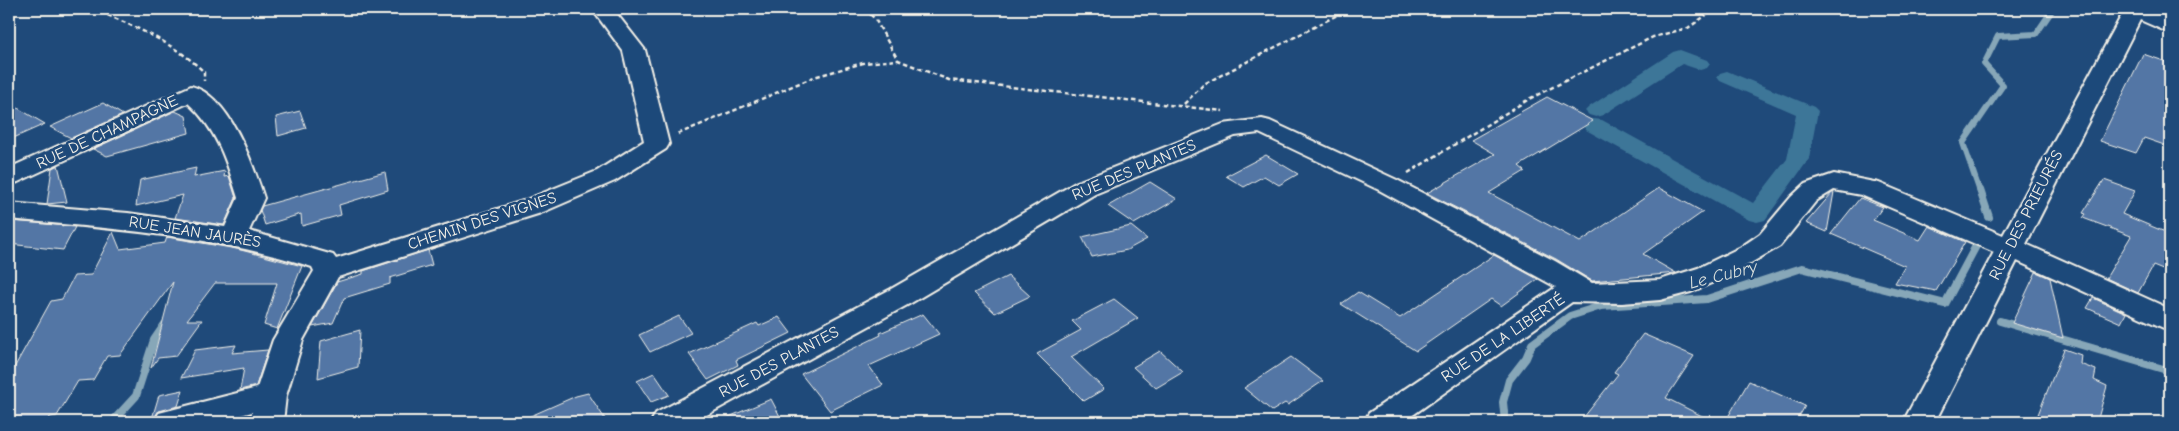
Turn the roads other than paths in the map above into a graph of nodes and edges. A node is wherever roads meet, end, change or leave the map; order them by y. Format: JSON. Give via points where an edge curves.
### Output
{"nodes":[{"id":1,"x":602,"y":9,"type":"edge"},
{"id":2,"x":2135,"y":9,"type":"edge"},
{"id":3,"x":2170,"y":27,"type":"edge"},
{"id":4,"x":9,"y":177,"type":"edge"},
{"id":5,"x":9,"y":211,"type":"edge"},
{"id":6,"x":234,"y":236,"type":"junction"},
{"id":7,"x":2010,"y":247,"type":"junction"},
{"id":8,"x":328,"y":271,"type":"junction"},
{"id":9,"x":1587,"y":293,"type":"junction"},
{"id":10,"x":2170,"y":321,"type":"edge"},
{"id":11,"x":269,"y":409,"type":"edge"},
{"id":12,"x":170,"y":422,"type":"edge"},
{"id":13,"x":667,"y":422,"type":"edge"},
{"id":14,"x":1380,"y":422,"type":"edge"},
{"id":15,"x":1919,"y":422,"type":"edge"}],
"edges":[{"from":1,"to":8,"type":"street","name":"CHEMIN DES VIGNES","via":[[634,50],[657,144],[606,176],[532,208]]},
{"from":2,"to":3,"type":"street"},
{"from":2,"to":7,"type":"street","name":"RUE DES PRIEURÉS"},
{"from":4,"to":6,"type":"street","name":"RUE DE CHAMPAGNE","via":[[191,93],[210,109],[233,141],[250,198]]},
{"from":5,"to":6,"type":"street","name":"RUE JEAN JAURÈS","via":[[119,220]]},
{"from":6,"to":8,"type":"street","name":"RUE JEAN JAURÈS","via":[[323,261]]},
{"from":7,"to":9,"type":"street","name":"RUE DE LA LIBERTÉ","via":[[1870,189],[1842,182],[1826,183],[1802,201],[1771,239],[1722,267],[1672,288]]},
{"from":7,"to":10,"type":"street","name":"RUE DE LA LIBERTÉ"},
{"from":7,"to":15,"type":"street","name":"RUE DES PRIEURÉS"},
{"from":8,"to":11,"type":"street","via":[[288,340]]},
{"from":9,"to":13,"type":"street","name":"RUE DES PLANTES","via":[[1545,267],[1388,185],[1262,126],[1231,130],[1086,188],[901,296]]},
{"from":9,"to":14,"type":"street","name":"RUE DE LA LIBERTÉ","via":[[1562,295]]},
{"from":11,"to":12,"type":"street"}]}
